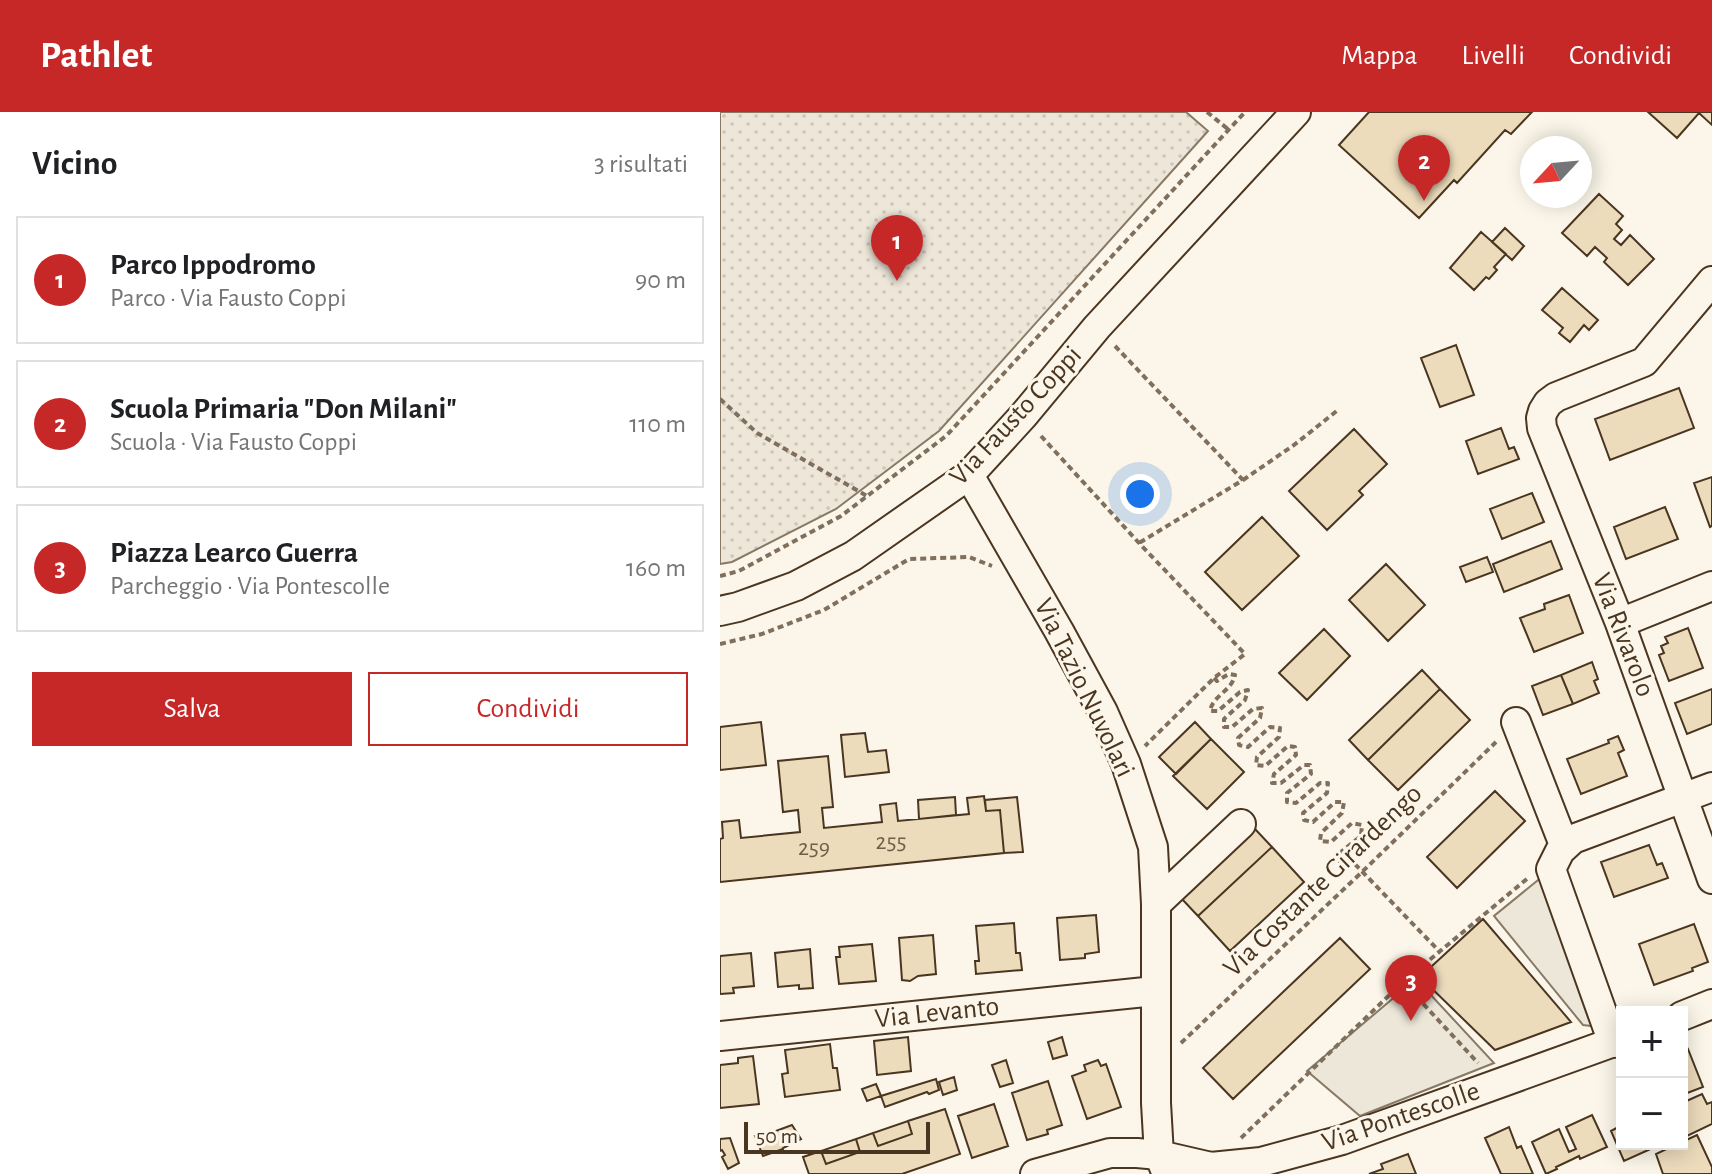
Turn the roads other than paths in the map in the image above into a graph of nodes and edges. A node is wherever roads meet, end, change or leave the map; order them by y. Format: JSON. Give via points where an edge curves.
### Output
{"nodes":[{"id":1,"x":1296,"y":112,"type":"edge"},
{"id":2,"x":1712,"y":281,"type":"edge"},
{"id":3,"x":969,"y":475,"type":"junction"},
{"id":4,"x":1712,"y":586,"type":"edge"},
{"id":5,"x":720,"y":611,"type":"edge"},
{"id":6,"x":1620,"y":623,"type":"junction"},
{"id":7,"x":1516,"y":722,"type":"road end"},
{"id":8,"x":1712,"y":787,"type":"edge"},
{"id":9,"x":1683,"y":798,"type":"junction"},
{"id":10,"x":1241,"y":824,"type":"dead end"},
{"id":11,"x":1562,"y":848,"type":"junction"},
{"id":12,"x":1712,"y":879,"type":"edge"},
{"id":13,"x":1156,"y":904,"type":"junction"},
{"id":14,"x":1155,"y":991,"type":"junction"},
{"id":15,"x":1712,"y":1004,"type":"edge"},
{"id":16,"x":1688,"y":1014,"type":"edge"},
{"id":17,"x":720,"y":1036,"type":"edge"},
{"id":18,"x":1616,"y":1036,"type":"edge"},
{"id":19,"x":1616,"y":1042,"type":"edge"},
{"id":20,"x":1163,"y":1164,"type":"edge"},
{"id":21,"x":1035,"y":1174,"type":"edge"}],
"edges":[{"from":1,"to":3,"type":"street","name":"Via Fausto Coppi"},
{"from":2,"to":6,"type":"street","name":"Via Rivarolo","via":[[1644,362],[1556,397],[1541,418]]},
{"from":3,"to":5,"type":"street","name":"Via Fausto Coppi","via":[[853,556],[796,586]]},
{"from":3,"to":13,"type":"street","name":"Via Tazio Nuvolari","via":[[1059,631],[1126,764],[1153,847]]},
{"from":4,"to":6,"type":"street"},
{"from":6,"to":9,"type":"street","name":"Via Rivarolo"},
{"from":7,"to":11,"type":"street"},
{"from":8,"to":9,"type":"street"},
{"from":9,"to":11,"type":"street","via":[[1573,839]]},
{"from":9,"to":12,"type":"street","name":"Via Rivarolo"},
{"from":10,"to":13,"type":"street"},
{"from":11,"to":18,"type":"street","via":[[1551,869]]},
{"from":13,"to":14,"type":"street","name":"Via Tazio Nuvolari"},
{"from":14,"to":17,"type":"street","name":"Via Levanto"},
{"from":14,"to":20,"type":"street","name":"Via Tazio Nuvolari","via":[[1156,1103]]},
{"from":15,"to":16,"type":"street"},
{"from":19,"to":20,"type":"street","name":"Via Pontescolle","via":[[1342,1140],[1261,1162]]},
{"from":20,"to":21,"type":"street","name":"Via Pontescolle","via":[[1137,1153],[1110,1153]]}]}
